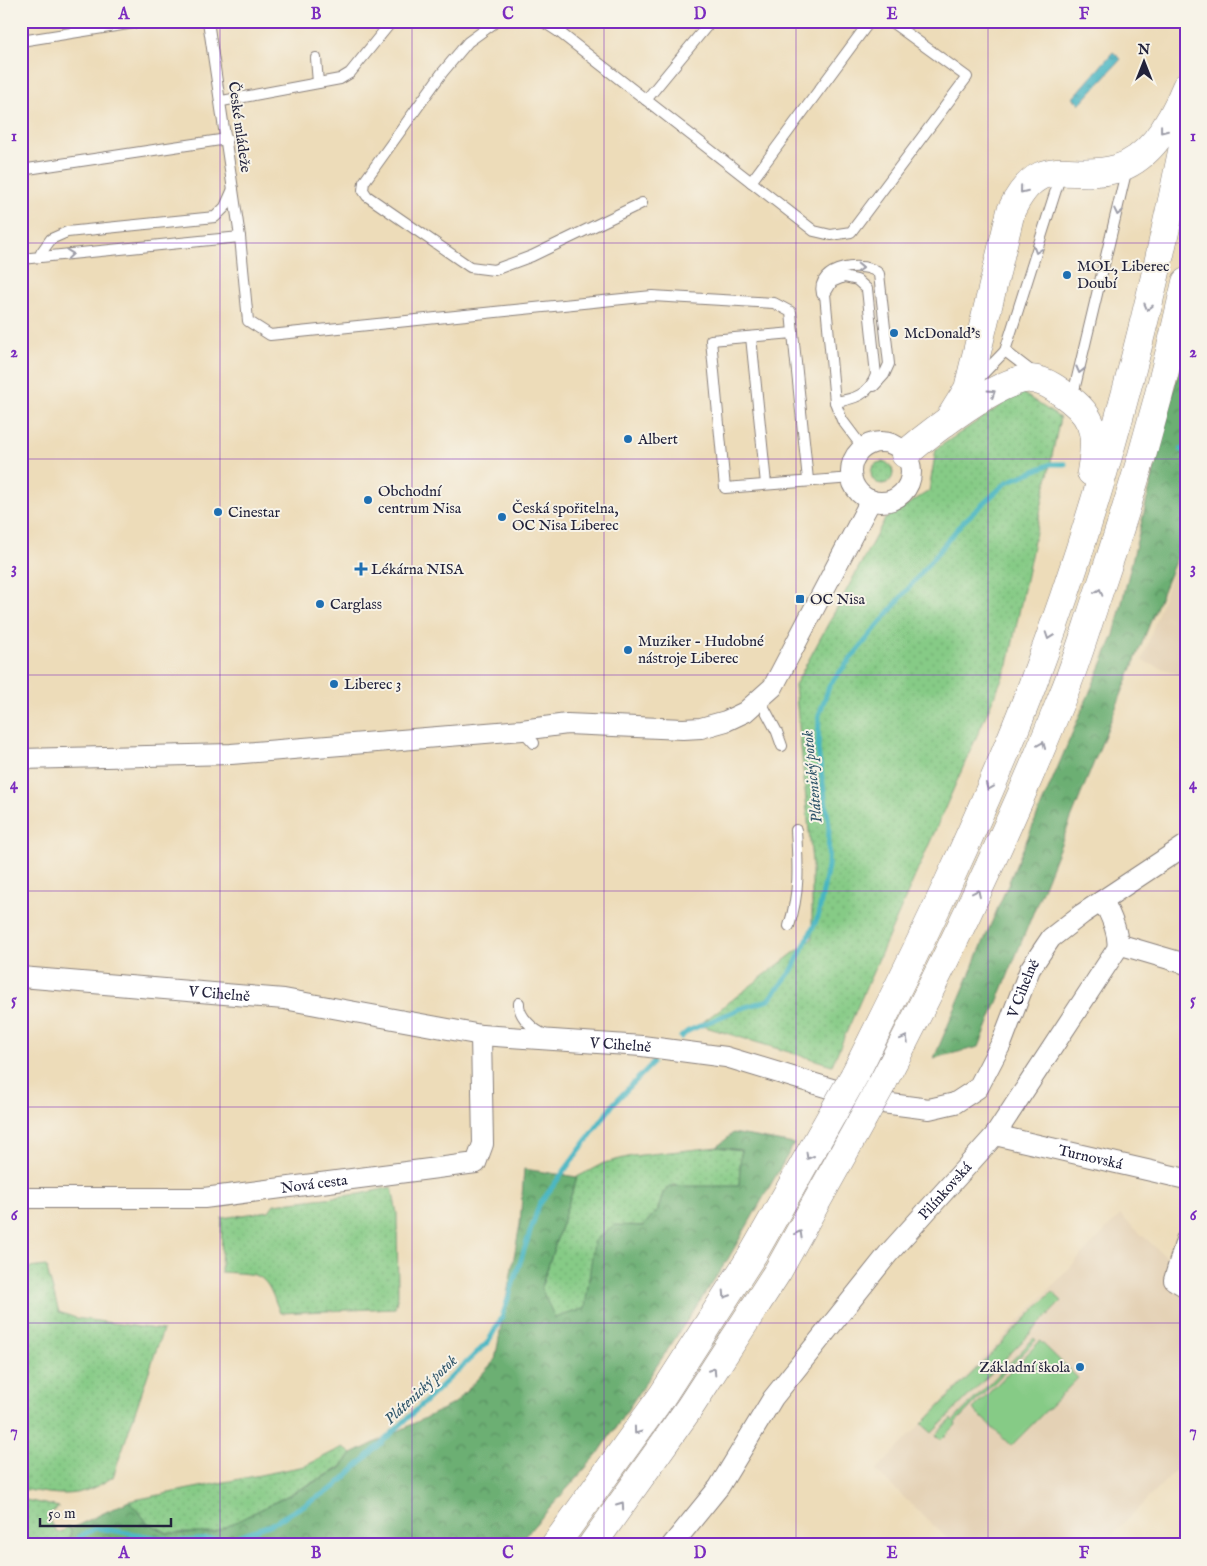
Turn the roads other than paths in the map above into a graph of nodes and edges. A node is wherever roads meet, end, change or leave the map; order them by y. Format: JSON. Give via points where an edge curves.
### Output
{"nodes":[{"id":1,"x":147,"y":21,"type":"edge"},
{"id":2,"x":208,"y":21,"type":"edge"},
{"id":3,"x":392,"y":21,"type":"edge"},
{"id":4,"x":497,"y":21,"type":"edge"},
{"id":5,"x":542,"y":21,"type":"edge"},
{"id":6,"x":568,"y":21,"type":"edge"},
{"id":7,"x":712,"y":21,"type":"edge"},
{"id":8,"x":870,"y":21,"type":"edge"},
{"id":9,"x":890,"y":21,"type":"edge"},
{"id":10,"x":559,"y":32,"type":"junction"},
{"id":11,"x":21,"y":41,"type":"edge"},
{"id":12,"x":316,"y":58,"type":"dead end"},
{"id":13,"x":318,"y":83,"type":"junction"},
{"id":14,"x":1186,"y":87,"type":"edge"},
{"id":15,"x":646,"y":100,"type":"junction"},
{"id":16,"x":222,"y":101,"type":"junction"},
{"id":17,"x":1186,"y":132,"type":"edge"},
{"id":18,"x":227,"y":139,"type":"junction"},
{"id":19,"x":1128,"y":164,"type":"junction"},
{"id":20,"x":21,"y":170,"type":"edge"},
{"id":21,"x":1062,"y":171,"type":"junction"},
{"id":22,"x":751,"y":182,"type":"junction"},
{"id":23,"x":233,"y":188,"type":"junction"},
{"id":24,"x":642,"y":203,"type":"dead end"},
{"id":25,"x":240,"y":236,"type":"junction"},
{"id":26,"x":41,"y":253,"type":"dead end"},
{"id":27,"x":21,"y":259,"type":"edge"},
{"id":28,"x":1186,"y":282,"type":"edge"},
{"id":29,"x":825,"y":304,"type":"junction"},
{"id":30,"x":793,"y":332,"type":"junction"},
{"id":31,"x":751,"y":337,"type":"junction"},
{"id":32,"x":1005,"y":351,"type":"junction"},
{"id":33,"x":1047,"y":383,"type":"junction"},
{"id":34,"x":968,"y":389,"type":"junction"},
{"id":35,"x":866,"y":391,"type":"junction"},
{"id":36,"x":1072,"y":400,"type":"junction"},
{"id":37,"x":835,"y":402,"type":"junction"},
{"id":38,"x":950,"y":418,"type":"junction"},
{"id":39,"x":863,"y":448,"type":"junction"},
{"id":40,"x":905,"y":454,"type":"junction"},
{"id":41,"x":852,"y":478,"type":"junction"},
{"id":42,"x":808,"y":480,"type":"junction"},
{"id":43,"x":766,"y":484,"type":"junction"},
{"id":44,"x":871,"y":500,"type":"junction"},
{"id":45,"x":1076,"y":557,"type":"junction"},
{"id":46,"x":760,"y":700,"type":"junction"},
{"id":47,"x":782,"y":746,"type":"dead end"},
{"id":48,"x":21,"y":759,"type":"edge"},
{"id":49,"x":796,"y":830,"type":"dead end"},
{"id":50,"x":1186,"y":846,"type":"edge"},
{"id":51,"x":1104,"y":902,"type":"junction"},
{"id":52,"x":789,"y":926,"type":"dead end"},
{"id":53,"x":1118,"y":944,"type":"junction"},
{"id":54,"x":1186,"y":964,"type":"edge"},
{"id":55,"x":21,"y":977,"type":"edge"},
{"id":56,"x":519,"y":1003,"type":"dead end"},
{"id":57,"x":481,"y":1035,"type":"junction"},
{"id":58,"x":558,"y":1040,"type":"junction"},
{"id":59,"x":995,"y":1135,"type":"junction"},
{"id":60,"x":1186,"y":1179,"type":"edge"},
{"id":61,"x":21,"y":1198,"type":"edge"},
{"id":62,"x":1186,"y":1240,"type":"edge"},
{"id":63,"x":1186,"y":1288,"type":"edge"},
{"id":64,"x":555,"y":1545,"type":"edge"},
{"id":65,"x":592,"y":1545,"type":"edge"},
{"id":66,"x":672,"y":1545,"type":"edge"}],
"edges":[{"from":1,"to":11,"type":"lane"},
{"from":2,"to":16,"type":"lane","name":"České mládeže"},
{"from":3,"to":13,"type":"lane","via":[[350,73],[340,79]]},
{"from":4,"to":24,"type":"lane","via":[[468,42],[442,73],[364,182],[363,190],[367,196],[470,267],[494,270],[532,256]]},
{"from":5,"to":10,"type":"lane"},
{"from":6,"to":10,"type":"lane"},
{"from":7,"to":15,"type":"lane"},
{"from":8,"to":22,"type":"lane"},
{"from":9,"to":22,"type":"lane","via":[[967,77],[851,232],[831,235],[814,231]]},
{"from":10,"to":15,"type":"lane"},
{"from":12,"to":13,"type":"lane"},
{"from":13,"to":16,"type":"lane"},
{"from":14,"to":19,"type":"highway","one_way":true,"via":[[1168,125],[1148,149]]},
{"from":15,"to":22,"type":"lane"},
{"from":16,"to":18,"type":"lane","name":"České mládeže"},
{"from":17,"to":45,"type":"highway","one_way":true,"via":[[1164,243],[1138,346]]},
{"from":18,"to":20,"type":"lane"},
{"from":18,"to":23,"type":"lane","name":"České mládeže"},
{"from":19,"to":21,"type":"highway","via":[[1100,172]]},
{"from":19,"to":36,"type":"lane","one_way":true},
{"from":21,"to":32,"type":"lane","one_way":true},
{"from":21,"to":34,"type":"highway","one_way":true,"via":[[1044,174],[1019,192],[1011,211]]},
{"from":23,"to":25,"type":"lane","name":"České mládeže"},
{"from":23,"to":26,"type":"lane","via":[[229,201],[215,217],[67,232],[51,240]]},
{"from":27,"to":25,"type":"lane","one_way":true},
{"from":25,"to":30,"type":"lane","name":"České mládeže","via":[[248,321],[270,334],[652,296],[774,303],[791,312]]},
{"from":65,"to":28,"type":"highway","one_way":true,"bridge":true,"via":[[690,1407],[778,1271],[943,966],[1064,694],[1144,450]]},
{"from":29,"to":35,"type":"lane","via":[[827,288],[838,279],[851,277],[867,289],[876,375]]},
{"from":29,"to":35,"type":"lane","one_way":true,"via":[[821,288],[831,272],[865,268],[879,274],[889,364],[880,380]]},
{"from":29,"to":37,"type":"lane"},
{"from":30,"to":31,"type":"lane"},
{"from":30,"to":42,"type":"lane"},
{"from":31,"to":43,"type":"lane"},
{"from":31,"to":43,"type":"lane","via":[[710,340],[725,488]]},
{"from":32,"to":33,"type":"lane"},
{"from":32,"to":34,"type":"lane"},
{"from":33,"to":36,"type":"highway"},
{"from":38,"to":33,"type":"highway","one_way":true,"via":[[1009,382],[1026,378]]},
{"from":34,"to":38,"type":"highway"},
{"from":35,"to":37,"type":"lane","via":[[858,398]]},
{"from":36,"to":45,"type":"highway","via":[[1089,421],[1095,438]]},
{"from":37,"to":39,"type":"lane","via":[[842,420]]},
{"from":38,"to":40,"type":"highway"},
{"from":39,"to":40,"type":"street","via":[[872,443],[890,443]]},
{"from":39,"to":41,"type":"street","via":[[853,461]]},
{"from":40,"to":44,"type":"street","via":[[912,472],[906,490],[890,501]]},
{"from":41,"to":42,"type":"lane"},
{"from":41,"to":44,"type":"street","via":[[855,487]]},
{"from":42,"to":43,"type":"lane"},
{"from":44,"to":46,"type":"street","via":[[773,687]]},
{"from":45,"to":64,"type":"highway","one_way":true,"bridge":true,"via":[[1031,686],[983,801],[916,952],[854,1076],[754,1254],[662,1396]]},
{"from":46,"to":47,"type":"lane"},
{"from":46,"to":48,"type":"street","via":[[726,721],[701,728],[566,724],[528,737],[231,754]]},
{"from":49,"to":52,"type":"lane","via":[[797,901]]},
{"from":50,"to":51,"type":"street"},
{"from":51,"to":53,"type":"street","via":[[1112,918]]},
{"from":51,"to":58,"type":"street","name":"V Cihelně","via":[[1051,938],[1030,969],[1002,1042],[978,1088],[955,1103],[942,1107],[915,1109],[875,1102],[726,1057]]},
{"from":53,"to":54,"type":"street"},
{"from":53,"to":59,"type":"street","name":"Pilínkovská"},
{"from":55,"to":57,"type":"street","name":"V Cihelně","via":[[284,999]]},
{"from":56,"to":58,"type":"lane","via":[[523,1016],[533,1027]]},
{"from":57,"to":58,"type":"street","name":"V Cihelně"},
{"from":57,"to":61,"type":"street","name":"Nová cesta","via":[[483,1144],[476,1163],[204,1198]]},
{"from":59,"to":60,"type":"street","name":"Turnovská"},
{"from":59,"to":66,"type":"street","name":"Pilínkovská","via":[[888,1254],[773,1398],[719,1487]]},
{"from":62,"to":63,"type":"street","via":[[1174,1280]]}]}
